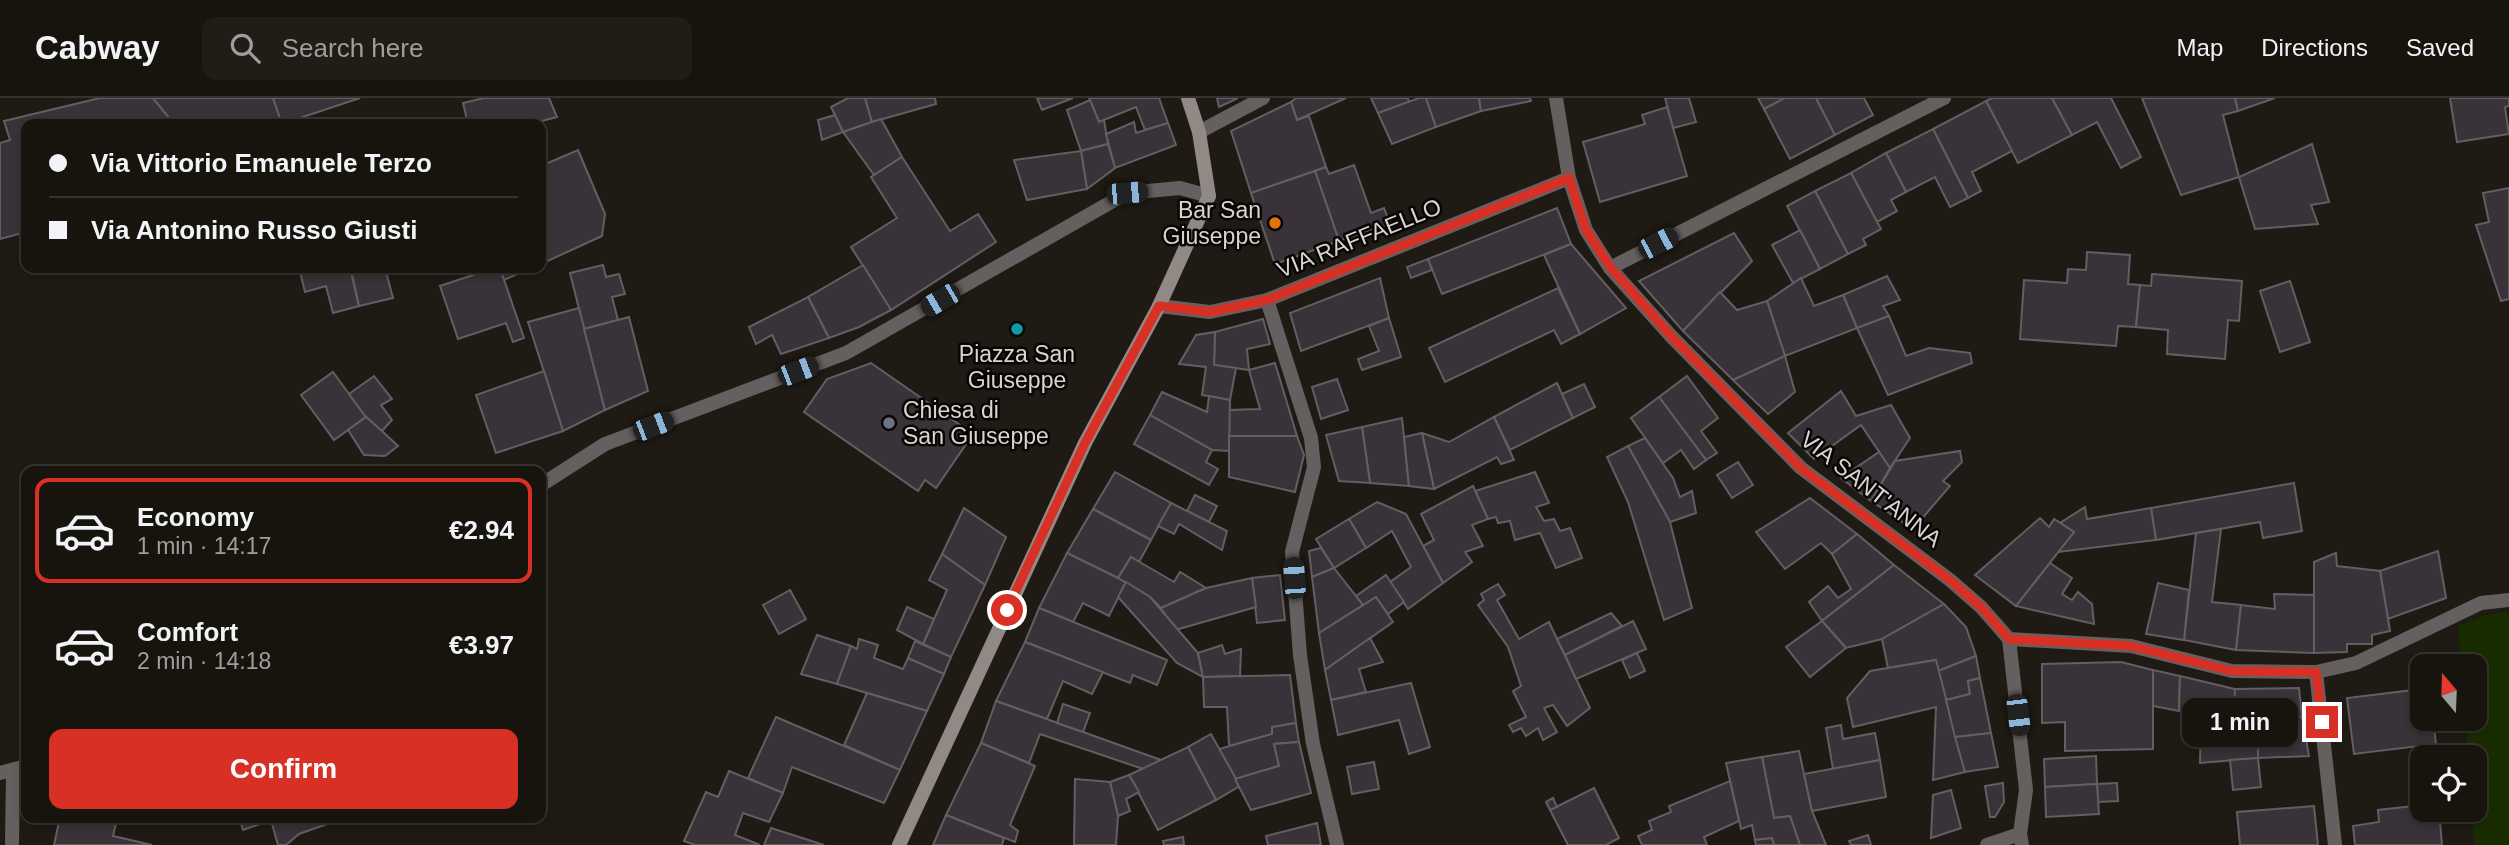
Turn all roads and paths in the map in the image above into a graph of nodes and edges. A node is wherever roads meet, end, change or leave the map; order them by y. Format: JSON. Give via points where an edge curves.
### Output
{"nodes":[{"id":1,"x":1188,"y":98,"type":"edge"},
{"id":2,"x":1264,"y":98,"type":"edge"},
{"id":3,"x":1556,"y":98,"type":"edge"},
{"id":4,"x":1944,"y":98,"type":"edge"},
{"id":5,"x":1199,"y":132,"type":"junction"},
{"id":6,"x":1569,"y":178,"type":"junction"},
{"id":7,"x":1209,"y":195,"type":"junction"},
{"id":8,"x":1611,"y":268,"type":"junction"},
{"id":9,"x":1267,"y":300,"type":"junction"},
{"id":10,"x":1159,"y":306,"type":"junction"},
{"id":11,"x":546,"y":482,"type":"edge"},
{"id":12,"x":2509,"y":600,"type":"edge"},
{"id":13,"x":2009,"y":639,"type":"junction"},
{"id":14,"x":2316,"y":672,"type":"junction"},
{"id":15,"x":13,"y":770,"type":"edge"},
{"id":16,"x":2021,"y":840,"type":"edge"},
{"id":17,"x":12,"y":845,"type":"edge"},
{"id":18,"x":899,"y":845,"type":"edge"},
{"id":19,"x":1337,"y":845,"type":"edge"},
{"id":20,"x":1987,"y":845,"type":"edge"},
{"id":21,"x":2335,"y":845,"type":"edge"}],
"edges":[{"from":1,"to":5,"type":"street"},
{"from":2,"to":5,"type":"street"},
{"from":3,"to":6,"type":"street","name":"VIA SANT'ANNA"},
{"from":4,"to":8,"type":"street"},
{"from":5,"to":7,"type":"street"},
{"from":6,"to":8,"type":"street","name":"VIA SANT'ANNA","via":[[1586,230]]},
{"from":6,"to":9,"type":"street","name":"VIA RAFFAELLO"},
{"from":7,"to":10,"type":"street"},
{"from":7,"to":11,"type":"street","via":[[1180,188],[1127,193],[846,353],[605,444]]},
{"from":8,"to":13,"type":"street","name":"VIA SANT'ANNA","via":[[1801,468],[1950,580]]},
{"from":9,"to":10,"type":"street","name":"VIA RAFFAELLO","via":[[1210,312]]},
{"from":9,"to":19,"type":"street","via":[[1311,438],[1314,467],[1292,552],[1313,744]]},
{"from":10,"to":18,"type":"street","via":[[1085,443]]},
{"from":12,"to":14,"type":"street","via":[[2481,603],[2356,663]]},
{"from":13,"to":14,"type":"street","via":[[2131,646],[2231,671]]},
{"from":13,"to":16,"type":"street","via":[[2026,790]]},
{"from":14,"to":21,"type":"street"},
{"from":15,"to":17,"type":"street"},
{"from":16,"to":20,"type":"street"}]}
